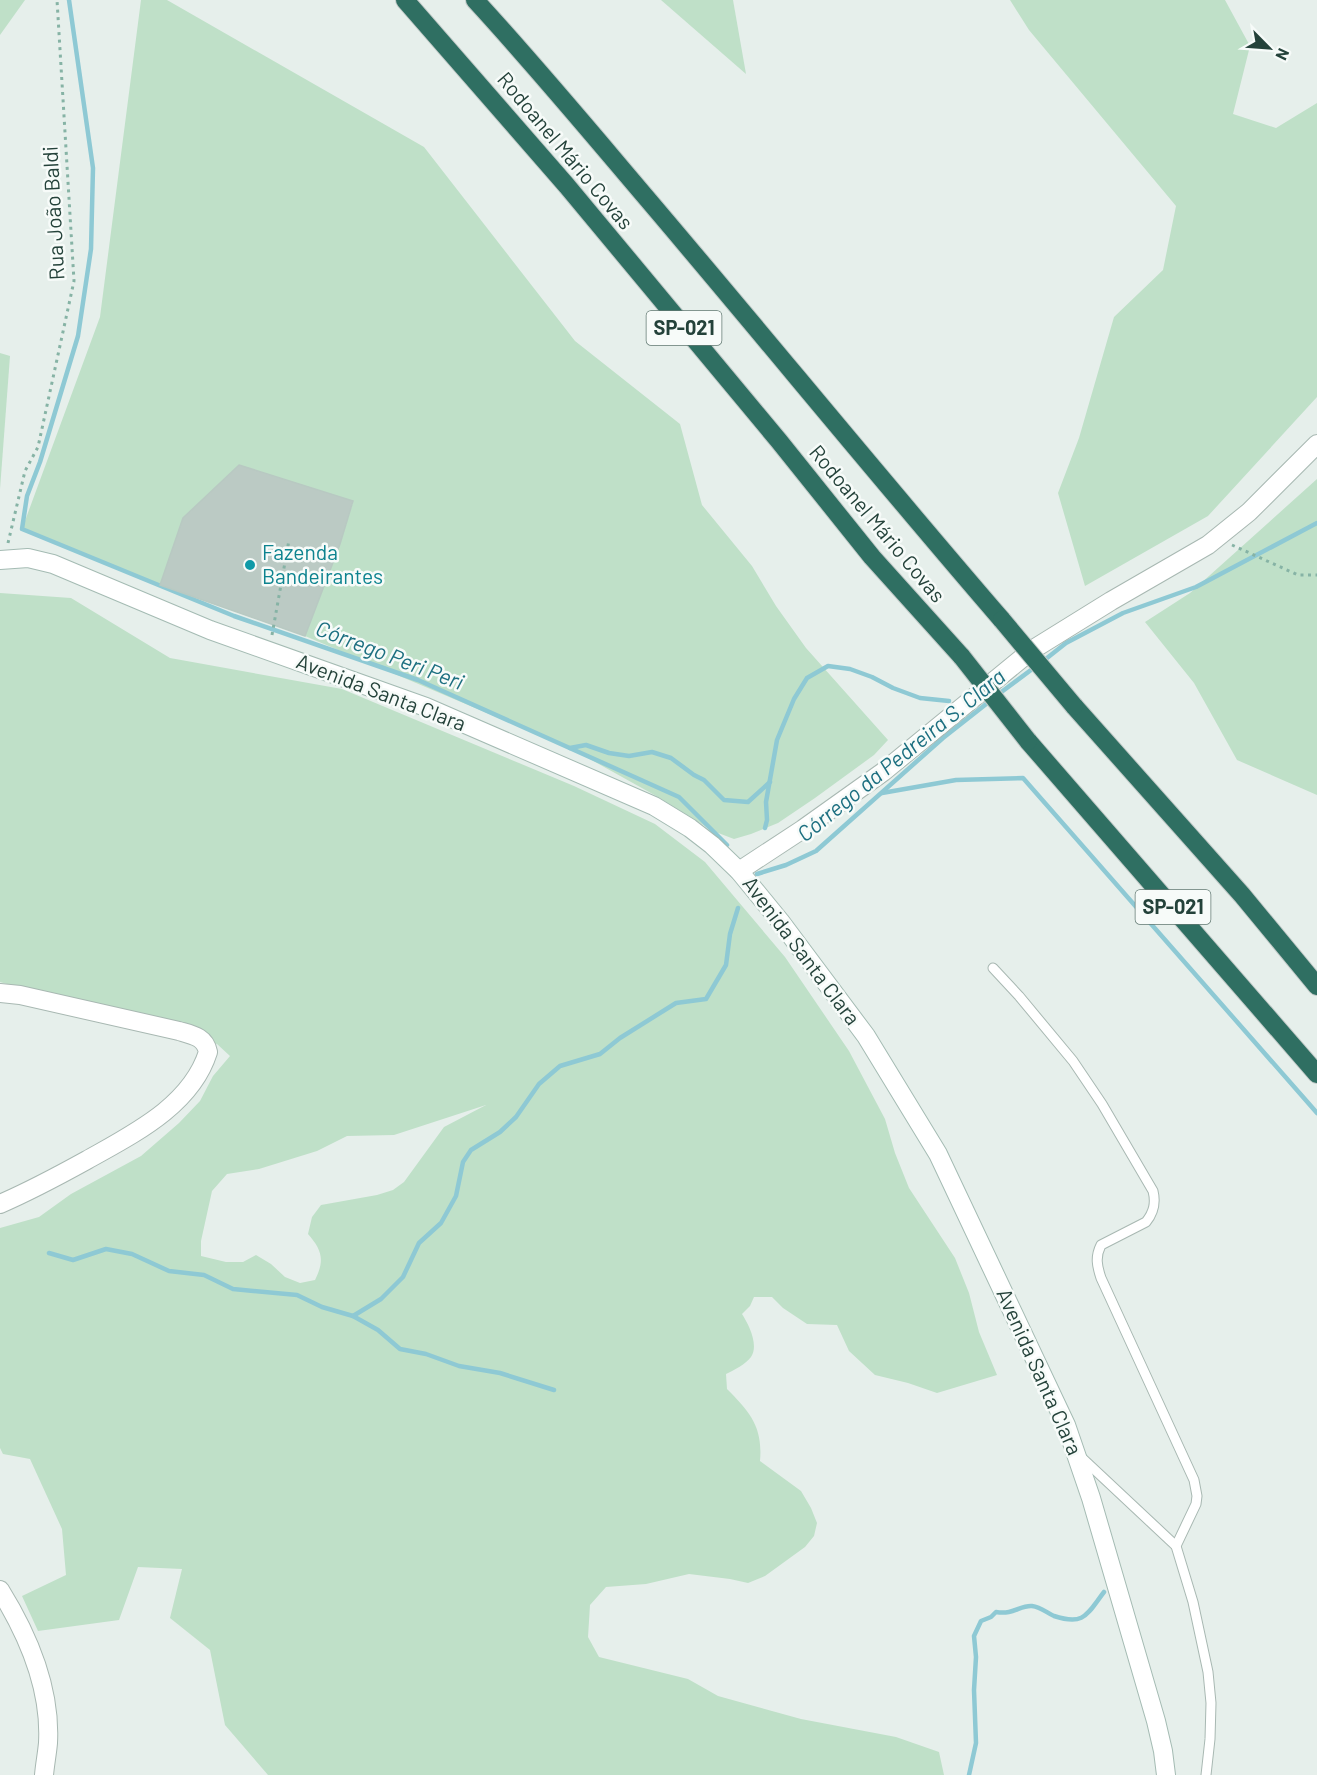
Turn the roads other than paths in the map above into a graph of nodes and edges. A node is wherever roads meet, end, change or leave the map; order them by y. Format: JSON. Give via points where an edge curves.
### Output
{"nodes":[{"id":1,"x":405,"y":0,"type":"edge"},
{"id":2,"x":475,"y":0,"type":"edge"},
{"id":3,"x":1317,"y":444,"type":"edge"},
{"id":4,"x":2,"y":559,"type":"edge"},
{"id":5,"x":740,"y":871,"type":"junction"},
{"id":6,"x":993,"y":968,"type":"dead end"},
{"id":7,"x":1317,"y":986,"type":"edge"},
{"id":8,"x":0,"y":993,"type":"edge"},
{"id":9,"x":1317,"y":1074,"type":"edge"},
{"id":10,"x":0,"y":1204,"type":"edge"},
{"id":11,"x":1075,"y":1451,"type":"junction"},
{"id":12,"x":1176,"y":1546,"type":"junction"},
{"id":13,"x":0,"y":1590,"type":"edge"},
{"id":14,"x":44,"y":1775,"type":"edge"},
{"id":15,"x":1166,"y":1775,"type":"edge"},
{"id":16,"x":1206,"y":1775,"type":"edge"}],
"edges":[{"from":1,"to":9,"type":"highway","name":"Rodoanel Mário Covas","number":"SP-021","bridge":true,"via":[[567,186],[1028,741]]},
{"from":2,"to":7,"type":"highway","name":"Rodoanel Mário Covas","number":"SP-021","bridge":true},
{"from":3,"to":5,"type":"street","via":[[1249,512],[1208,545],[1032,650],[883,772]]},
{"from":4,"to":5,"type":"street","name":"Avenida Santa Clara","via":[[28,558],[53,564],[210,630],[426,707],[654,806],[705,839]]},
{"from":5,"to":11,"type":"street","name":"Avenida Santa Clara","via":[[866,1036],[910,1105],[938,1154]]},
{"from":6,"to":12,"type":"lane","via":[[1074,1061],[1153,1191],[1155,1199],[1146,1222],[1101,1245],[1097,1266],[1194,1480],[1196,1504]]},
{"from":8,"to":10,"type":"street","via":[[201,1038],[208,1052],[187,1091],[125,1140]]},
{"from":11,"to":12,"type":"lane"},
{"from":11,"to":15,"type":"street","name":"Avenida Santa Clara","via":[[1156,1721]]},
{"from":12,"to":16,"type":"lane","via":[[1208,1672],[1211,1703]]},
{"from":13,"to":14,"type":"street","via":[[38,1667],[47,1719]]}]}
